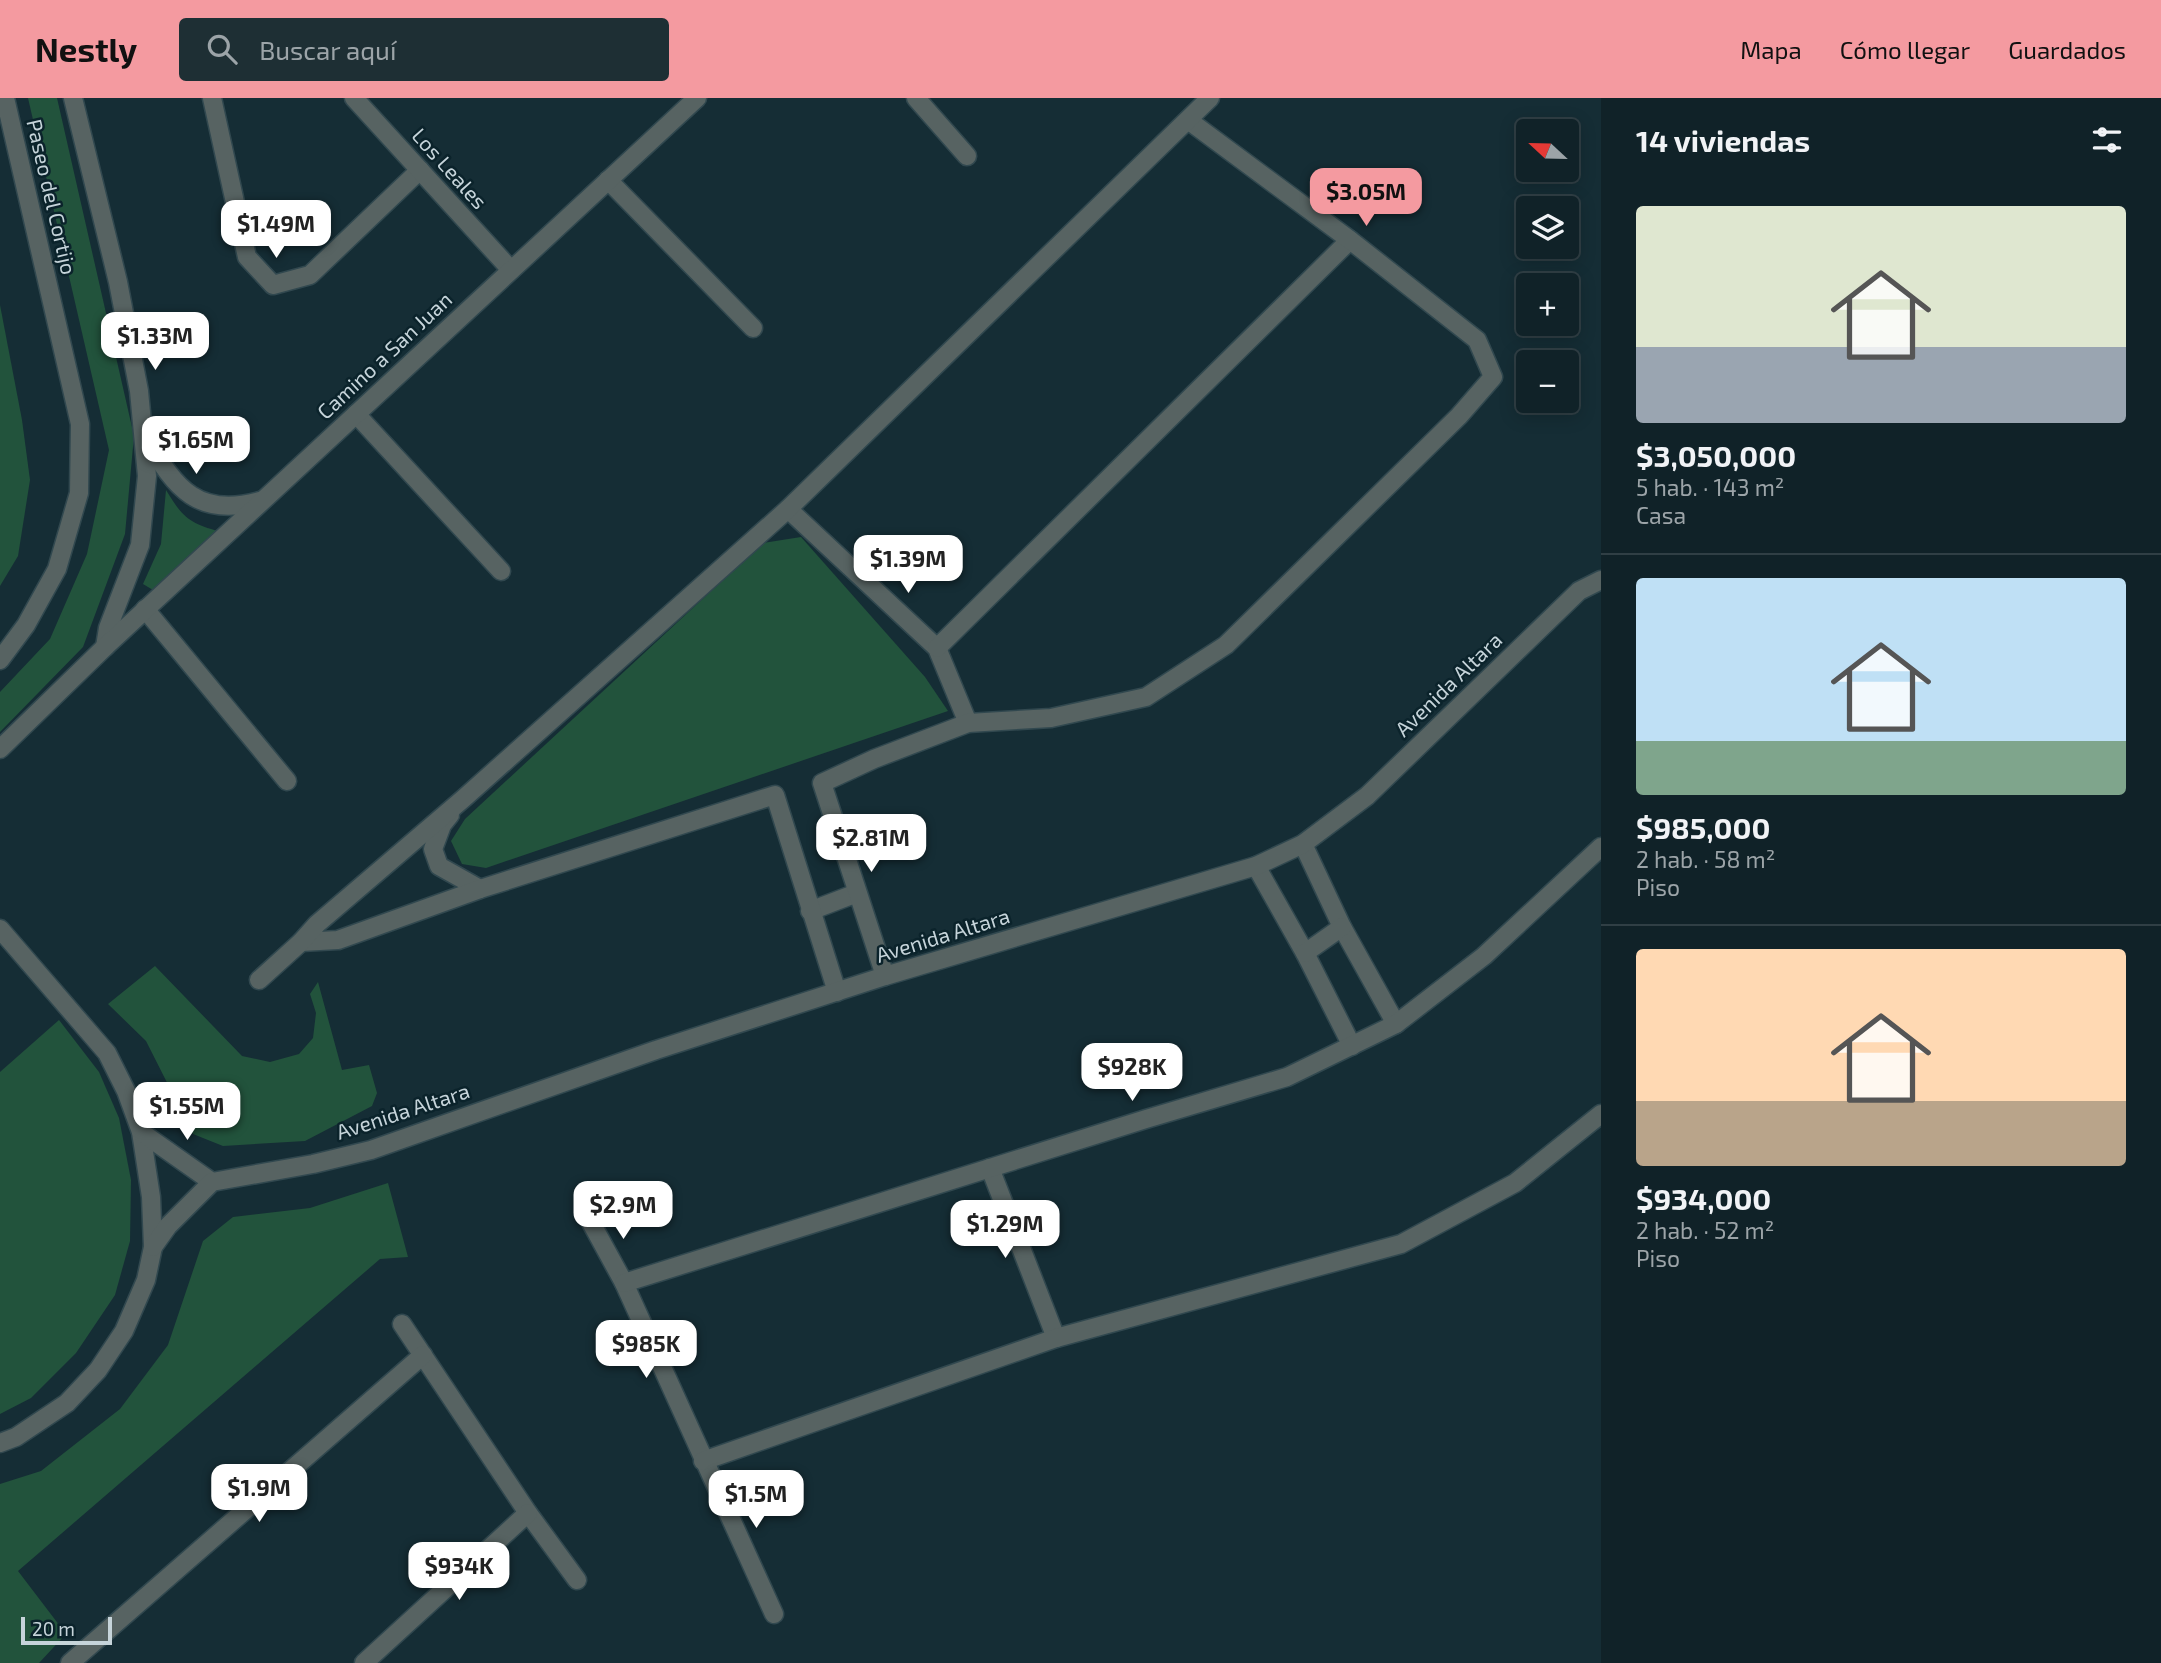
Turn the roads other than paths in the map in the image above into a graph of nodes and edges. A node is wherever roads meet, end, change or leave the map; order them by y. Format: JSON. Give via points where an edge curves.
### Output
{"nodes":[{"id":1,"x":5,"y":98,"type":"edge"},
{"id":2,"x":73,"y":98,"type":"edge"},
{"id":3,"x":212,"y":98,"type":"edge"},
{"id":4,"x":354,"y":98,"type":"edge"},
{"id":5,"x":696,"y":98,"type":"edge"},
{"id":6,"x":916,"y":98,"type":"edge"},
{"id":7,"x":1210,"y":98,"type":"edge"},
{"id":8,"x":1188,"y":120,"type":"junction"},
{"id":9,"x":967,"y":156,"type":"dead end"},
{"id":10,"x":420,"y":170,"type":"junction"},
{"id":11,"x":608,"y":180,"type":"junction"},
{"id":12,"x":1350,"y":240,"type":"junction"},
{"id":13,"x":511,"y":270,"type":"junction"},
{"id":14,"x":753,"y":328,"type":"dead end"},
{"id":15,"x":356,"y":414,"type":"junction"},
{"id":16,"x":143,"y":433,"type":"junction"},
{"id":17,"x":263,"y":500,"type":"junction"},
{"id":18,"x":788,"y":509,"type":"junction"},
{"id":19,"x":501,"y":571,"type":"dead end"},
{"id":20,"x":1601,"y":580,"type":"edge"},
{"id":21,"x":145,"y":610,"type":"junction"},
{"id":22,"x":104,"y":647,"type":"junction"},
{"id":23,"x":937,"y":648,"type":"junction"},
{"id":24,"x":0,"y":660,"type":"edge"},
{"id":25,"x":968,"y":723,"type":"junction"},
{"id":26,"x":0,"y":749,"type":"edge"},
{"id":27,"x":287,"y":781,"type":"dead end"},
{"id":28,"x":463,"y":799,"type":"junction"},
{"id":29,"x":1303,"y":844,"type":"junction"},
{"id":30,"x":1601,"y":847,"type":"edge"},
{"id":31,"x":1256,"y":866,"type":"junction"},
{"id":32,"x":480,"y":889,"type":"junction"},
{"id":33,"x":858,"y":893,"type":"junction"},
{"id":34,"x":810,"y":911,"type":"junction"},
{"id":35,"x":1342,"y":927,"type":"junction"},
{"id":36,"x":0,"y":929,"type":"edge"},
{"id":37,"x":302,"y":942,"type":"junction"},
{"id":38,"x":1305,"y":953,"type":"junction"},
{"id":39,"x":885,"y":976,"type":"junction"},
{"id":40,"x":259,"y":980,"type":"dead end"},
{"id":41,"x":837,"y":992,"type":"junction"},
{"id":42,"x":1396,"y":1024,"type":"junction"},
{"id":43,"x":1352,"y":1046,"type":"junction"},
{"id":44,"x":1601,"y":1114,"type":"edge"},
{"id":45,"x":141,"y":1132,"type":"junction"},
{"id":46,"x":990,"y":1168,"type":"junction"},
{"id":47,"x":212,"y":1182,"type":"junction"},
{"id":48,"x":588,"y":1217,"type":"dead end"},
{"id":49,"x":153,"y":1247,"type":"junction"},
{"id":50,"x":624,"y":1283,"type":"junction"},
{"id":51,"x":402,"y":1324,"type":"dead end"},
{"id":52,"x":1056,"y":1338,"type":"junction"},
{"id":53,"x":423,"y":1355,"type":"junction"},
{"id":54,"x":0,"y":1443,"type":"edge"},
{"id":55,"x":703,"y":1461,"type":"junction"},
{"id":56,"x":528,"y":1513,"type":"junction"},
{"id":57,"x":577,"y":1580,"type":"dead end"},
{"id":58,"x":774,"y":1614,"type":"dead end"},
{"id":59,"x":70,"y":1663,"type":"edge"},
{"id":60,"x":364,"y":1663,"type":"edge"}],
"edges":[{"from":1,"to":24,"type":"street","name":"Paseo del Cortijo","via":[[80,424],[79,493],[57,569]]},
{"from":2,"to":16,"type":"street","name":"Paseo del Cortijo","via":[[118,282]]},
{"from":3,"to":10,"type":"street","via":[[247,257],[273,285],[310,275]]},
{"from":4,"to":10,"type":"street","name":"Los Leales"},
{"from":5,"to":11,"type":"street","name":"Camino a San Juan"},
{"from":6,"to":9,"type":"street"},
{"from":7,"to":8,"type":"street"},
{"from":8,"to":12,"type":"street"},
{"from":8,"to":18,"type":"street"},
{"from":10,"to":13,"type":"street","name":"Los Leales"},
{"from":11,"to":13,"type":"street","name":"Camino a San Juan"},
{"from":11,"to":14,"type":"street"},
{"from":12,"to":23,"type":"street"},
{"from":12,"to":25,"type":"street","via":[[1478,340],[1493,377],[1226,645],[1146,696],[1051,718]]},
{"from":13,"to":15,"type":"street","name":"Camino a San Juan"},
{"from":15,"to":17,"type":"street","name":"Camino a San Juan"},
{"from":15,"to":19,"type":"street"},
{"from":16,"to":17,"type":"street","via":[[167,474],[186,493],[213,505],[237,507]]},
{"from":16,"to":22,"type":"street","name":"Paseo del Cortijo","via":[[148,476],[140,545]]},
{"from":17,"to":21,"type":"street","name":"Camino a San Juan"},
{"from":18,"to":23,"type":"street"},
{"from":18,"to":28,"type":"street"},
{"from":20,"to":29,"type":"street","name":"Avenida Altara","via":[[1579,591],[1367,796]]},
{"from":21,"to":22,"type":"street","name":"Camino a San Juan"},
{"from":21,"to":27,"type":"street"},
{"from":22,"to":26,"type":"street","name":"Paseo del Cortijo"},
{"from":23,"to":25,"type":"street"},
{"from":25,"to":33,"type":"street","via":[[822,783]]},
{"from":28,"to":32,"type":"street","via":[[442,825],[433,849],[439,866]]},
{"from":28,"to":37,"type":"street"},
{"from":29,"to":31,"type":"street","name":"Avenida Altara"},
{"from":29,"to":35,"type":"street"},
{"from":30,"to":42,"type":"street","via":[[1484,956]]},
{"from":31,"to":38,"type":"street"},
{"from":31,"to":39,"type":"street","name":"Avenida Altara"},
{"from":32,"to":34,"type":"street","via":[[775,795]]},
{"from":32,"to":37,"type":"street","via":[[338,940]]},
{"from":33,"to":34,"type":"street"},
{"from":33,"to":39,"type":"street"},
{"from":34,"to":41,"type":"street"},
{"from":35,"to":38,"type":"street"},
{"from":35,"to":42,"type":"street"},
{"from":36,"to":45,"type":"street","via":[[107,1053]]},
{"from":37,"to":40,"type":"street"},
{"from":38,"to":43,"type":"street"},
{"from":39,"to":41,"type":"street","name":"Avenida Altara"},
{"from":41,"to":47,"type":"street","name":"Avenida Altara","via":[[656,1049],[371,1150]]},
{"from":42,"to":43,"type":"street"},
{"from":43,"to":46,"type":"street","via":[[1287,1077]]},
{"from":44,"to":52,"type":"street","via":[[1515,1183],[1401,1244]]},
{"from":45,"to":47,"type":"street"},
{"from":45,"to":49,"type":"street"},
{"from":46,"to":50,"type":"street"},
{"from":46,"to":52,"type":"street"},
{"from":47,"to":49,"type":"street"},
{"from":48,"to":50,"type":"street"},
{"from":49,"to":54,"type":"street","via":[[146,1280],[124,1331],[98,1370],[67,1403]]},
{"from":50,"to":55,"type":"street"},
{"from":51,"to":53,"type":"street"},
{"from":52,"to":55,"type":"street"},
{"from":53,"to":56,"type":"street"},
{"from":53,"to":59,"type":"street"},
{"from":55,"to":58,"type":"street"},
{"from":56,"to":57,"type":"street"},
{"from":56,"to":60,"type":"street"}]}
